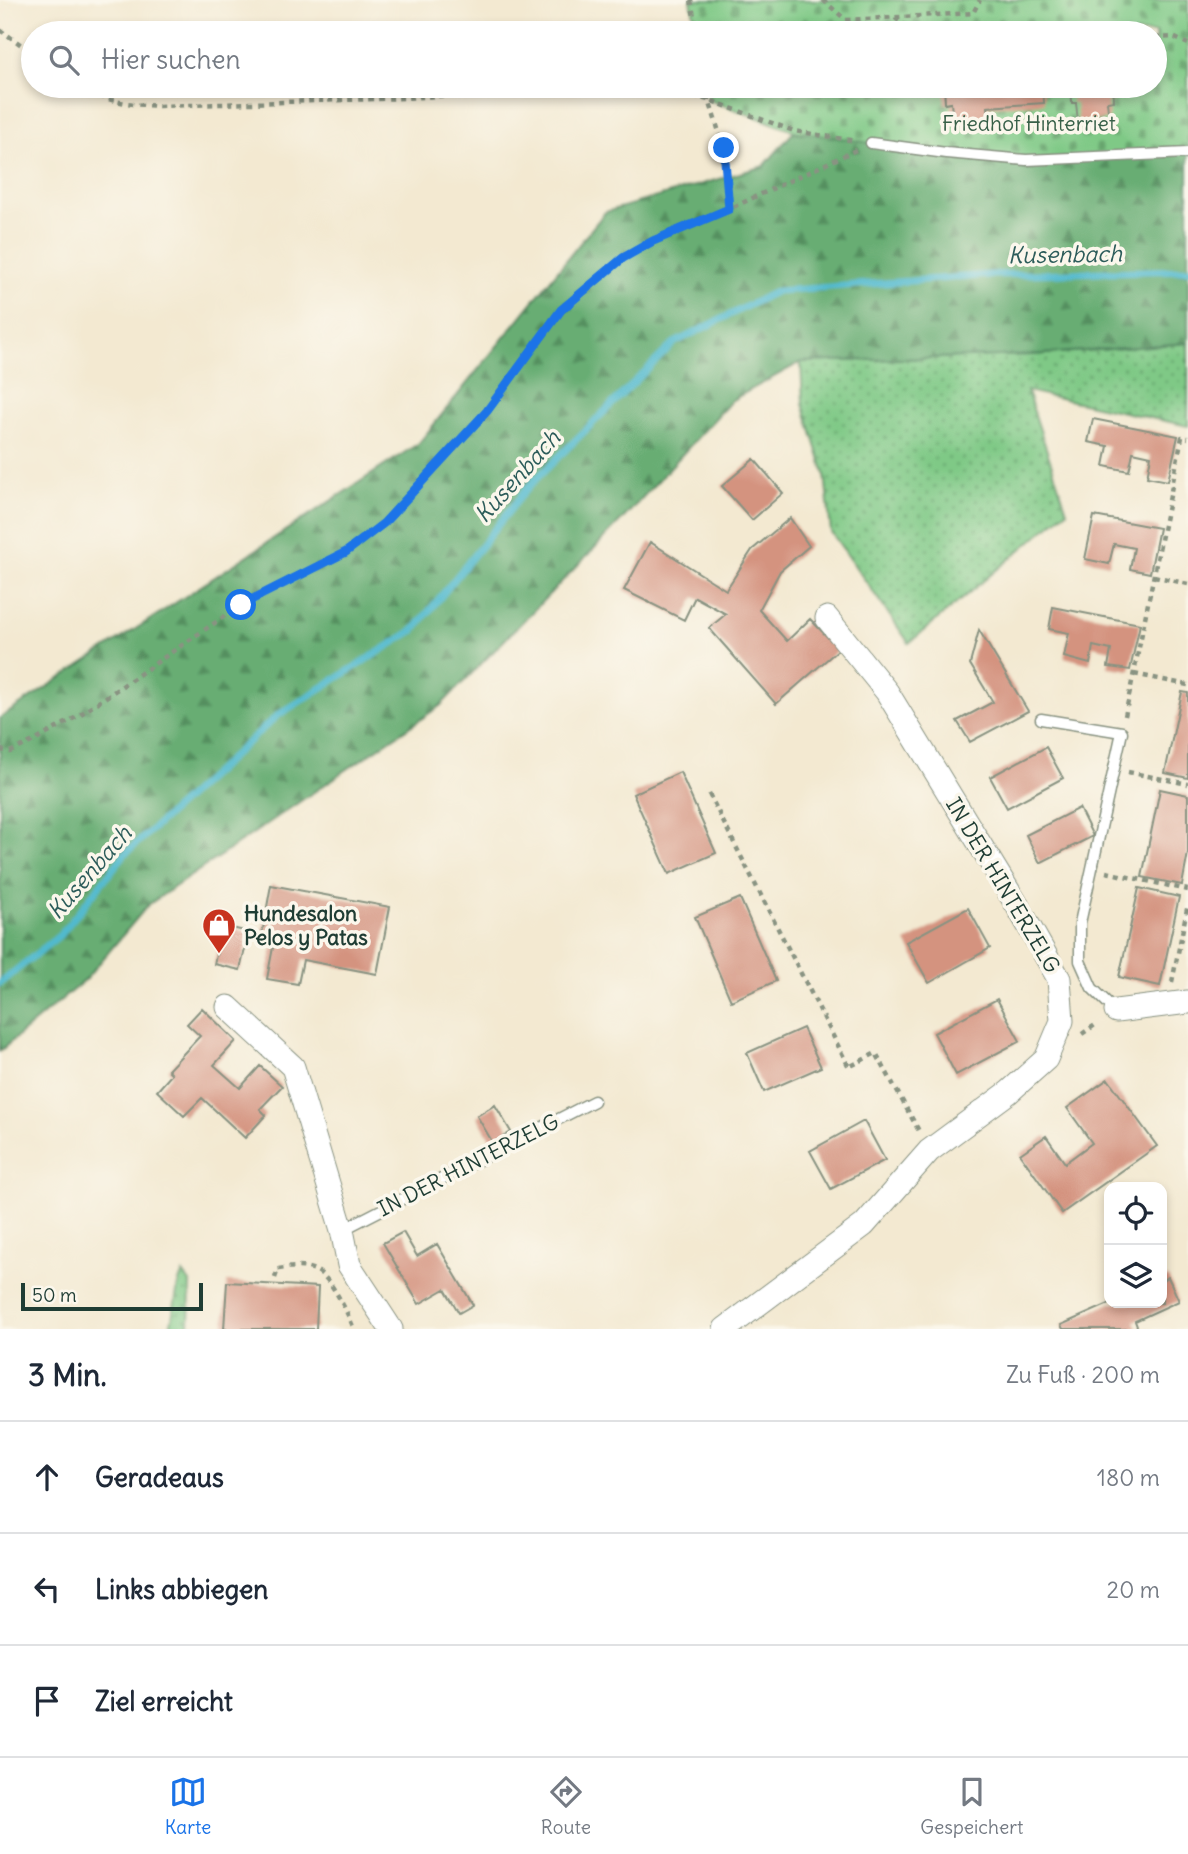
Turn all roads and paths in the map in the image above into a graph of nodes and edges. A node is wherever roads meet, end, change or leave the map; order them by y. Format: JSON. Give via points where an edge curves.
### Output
{"nodes":[{"id":1,"x":691,"y":0,"type":"edge"},
{"id":2,"x":823,"y":0,"type":"edge"},
{"id":3,"x":980,"y":0,"type":"edge"},
{"id":4,"x":894,"y":17,"type":"junction"},
{"id":5,"x":695,"y":21,"type":"edge"},
{"id":6,"x":900,"y":21,"type":"edge"},
{"id":7,"x":0,"y":30,"type":"edge"},
{"id":8,"x":1167,"y":37,"type":"edge"},
{"id":9,"x":1188,"y":44,"type":"edge"},
{"id":10,"x":21,"y":45,"type":"edge"},
{"id":11,"x":106,"y":98,"type":"edge"},
{"id":12,"x":406,"y":98,"type":"edge"},
{"id":13,"x":700,"y":98,"type":"edge"},
{"id":14,"x":709,"y":100,"type":"junction"},
{"id":15,"x":871,"y":143,"type":"junction"},
{"id":16,"x":1188,"y":153,"type":"edge"},
{"id":17,"x":729,"y":209,"type":"junction"},
{"id":18,"x":1188,"y":438,"type":"edge"},
{"id":19,"x":1154,"y":576,"type":"junction"},
{"id":20,"x":1188,"y":584,"type":"edge"},
{"id":21,"x":827,"y":618,"type":"dead end"},
{"id":22,"x":1134,"y":674,"type":"junction"},
{"id":23,"x":1188,"y":685,"type":"edge"},
{"id":24,"x":1041,"y":719,"type":"dead end"},
{"id":25,"x":1121,"y":737,"type":"junction"},
{"id":26,"x":0,"y":750,"type":"edge"},
{"id":27,"x":1114,"y":768,"type":"junction"},
{"id":28,"x":1188,"y":784,"type":"edge"},
{"id":29,"x":709,"y":794,"type":"dead end"},
{"id":30,"x":1092,"y":868,"type":"junction"},
{"id":31,"x":1188,"y":890,"type":"edge"},
{"id":32,"x":1188,"y":904,"type":"edge"},
{"id":33,"x":1178,"y":1003,"type":"edge"},
{"id":34,"x":228,"y":1007,"type":"dead end"},
{"id":35,"x":1116,"y":1011,"type":"joint"},
{"id":36,"x":594,"y":1101,"type":"dead end"},
{"id":37,"x":929,"y":1151,"type":"junction"},
{"id":38,"x":342,"y":1230,"type":"junction"},
{"id":39,"x":275,"y":1278,"type":"dead end"},
{"id":40,"x":354,"y":1329,"type":"edge"},
{"id":41,"x":391,"y":1329,"type":"edge"},
{"id":42,"x":725,"y":1329,"type":"edge"}],
"edges":[{"from":1,"to":5,"type":"path"},
{"from":2,"to":4,"type":"path","via":[[846,20]]},
{"from":3,"to":4,"type":"path","via":[[973,13]]},
{"from":4,"to":6,"type":"path"},
{"from":7,"to":10,"type":"path"},
{"from":8,"to":9,"type":"path"},
{"from":11,"to":12,"type":"path","via":[[159,106]]},
{"from":13,"to":14,"type":"path"},
{"from":14,"to":15,"type":"path","via":[[794,131]]},
{"from":14,"to":17,"type":"path","via":[[724,148]]},
{"from":15,"to":16,"type":"lane","via":[[1026,160]]},
{"from":15,"to":17,"type":"path"},
{"from":17,"to":26,"type":"path","via":[[623,258],[561,310],[487,411],[384,523],[346,552],[241,605],[78,716],[10,752]]},
{"from":18,"to":19,"type":"path","via":[[1182,437]]},
{"from":19,"to":20,"type":"path"},
{"from":19,"to":22,"type":"path"},
{"from":21,"to":37,"type":"street","name":"IN DER HINTERZELG","via":[[887,692],[1059,979],[1062,1021],[1046,1059]]},
{"from":22,"to":23,"type":"path"},
{"from":22,"to":25,"type":"path"},
{"from":24,"to":25,"type":"lane","via":[[1122,732]]},
{"from":25,"to":27,"type":"lane"},
{"from":27,"to":28,"type":"path"},
{"from":27,"to":30,"type":"lane"},
{"from":29,"to":37,"type":"path","via":[[849,1067],[876,1053]]},
{"from":30,"to":31,"type":"path"},
{"from":30,"to":35,"type":"lane","via":[[1080,923],[1080,961],[1092,988]]},
{"from":32,"to":33,"type":"path"},
{"from":33,"to":35,"type":"street"},
{"from":34,"to":38,"type":"street","via":[[293,1067]]},
{"from":36,"to":38,"type":"lane","name":"IN DER HINTERZELG"},
{"from":37,"to":42,"type":"street","name":"IN DER HINTERZELG","via":[[864,1225]]},
{"from":38,"to":41,"type":"street","via":[[349,1265]]},
{"from":39,"to":40,"type":"path","via":[[278,1269],[295,1266],[318,1272]]}]}
